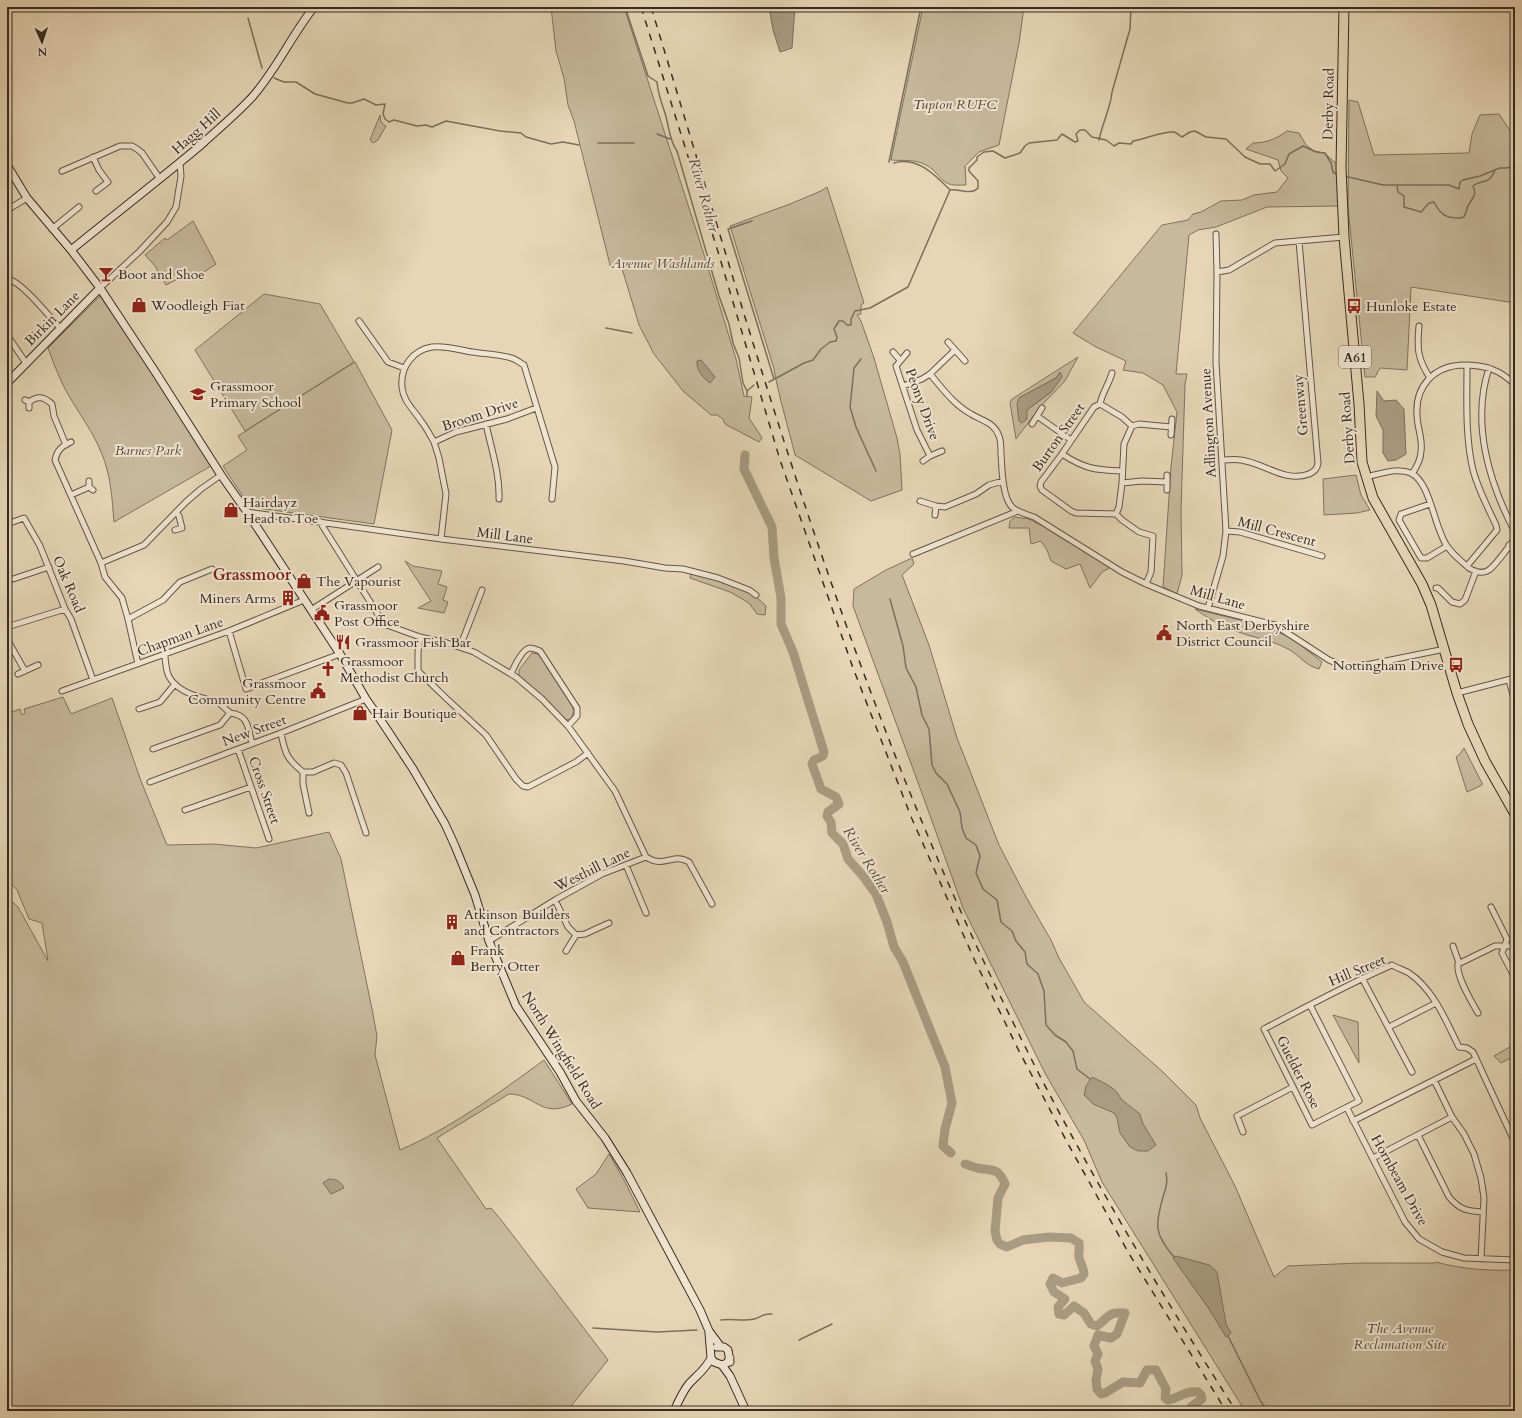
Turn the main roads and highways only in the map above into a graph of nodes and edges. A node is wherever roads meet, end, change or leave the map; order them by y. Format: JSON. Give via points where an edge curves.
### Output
{"nodes":[{"id":1,"x":314,"y":7,"type":"edge"},
{"id":2,"x":1344,"y":7,"type":"edge"},
{"id":3,"x":7,"y":165,"type":"edge"},
{"id":4,"x":71,"y":250,"type":"junction"},
{"id":5,"x":100,"y":288,"type":"junction"},
{"id":6,"x":7,"y":383,"type":"edge"},
{"id":7,"x":1515,"y":814,"type":"edge"},
{"id":8,"x":709,"y":1331,"type":"junction"},
{"id":9,"x":721,"y":1346,"type":"junction"},
{"id":10,"x":712,"y":1355,"type":"junction"},
{"id":11,"x":730,"y":1358,"type":"junction"},
{"id":12,"x":720,"y":1365,"type":"junction"},
{"id":13,"x":705,"y":1369,"type":"junction"},
{"id":14,"x":730,"y":1376,"type":"junction"},
{"id":15,"x":674,"y":1411,"type":"edge"},
{"id":16,"x":746,"y":1411,"type":"edge"}],
"edges":[{"from":1,"to":4,"type":"main road","name":"Hagg Hill","via":[[275,67],[253,95],[180,163]]},
{"from":2,"to":7,"type":"highway","name":"Derby Road","number":"A61","via":[[1341,168],[1362,462],[1373,498],[1422,584],[1431,606],[1456,693],[1468,724],[1485,761]]},
{"from":3,"to":4,"type":"main road","via":[[27,198]]},
{"from":4,"to":5,"type":"main road","name":"North Wingfield Road"},
{"from":5,"to":6,"type":"main road","name":"Birkin Lane"},
{"from":5,"to":8,"type":"main road","name":"North Wingfield Road","via":[[413,769],[445,824],[475,895],[489,941],[516,1006],[576,1100],[605,1138],[627,1173]]},
{"from":8,"to":9,"type":"main road","name":"North Wingfield Road"},
{"from":8,"to":10,"type":"main road","name":"North Wingfield Road"},
{"from":9,"to":10,"type":"main road","via":[[716,1348]]},
{"from":9,"to":11,"type":"main road","via":[[728,1350]]},
{"from":10,"to":12,"type":"main road","via":[[714,1362]]},
{"from":10,"to":13,"type":"main road"},
{"from":11,"to":12,"type":"main road","via":[[727,1363]]},
{"from":11,"to":14,"type":"main road"},
{"from":12,"to":13,"type":"main road"},
{"from":12,"to":14,"type":"main road"},
{"from":13,"to":15,"type":"main road","via":[[689,1384]]},
{"from":14,"to":16,"type":"main road"}]}
